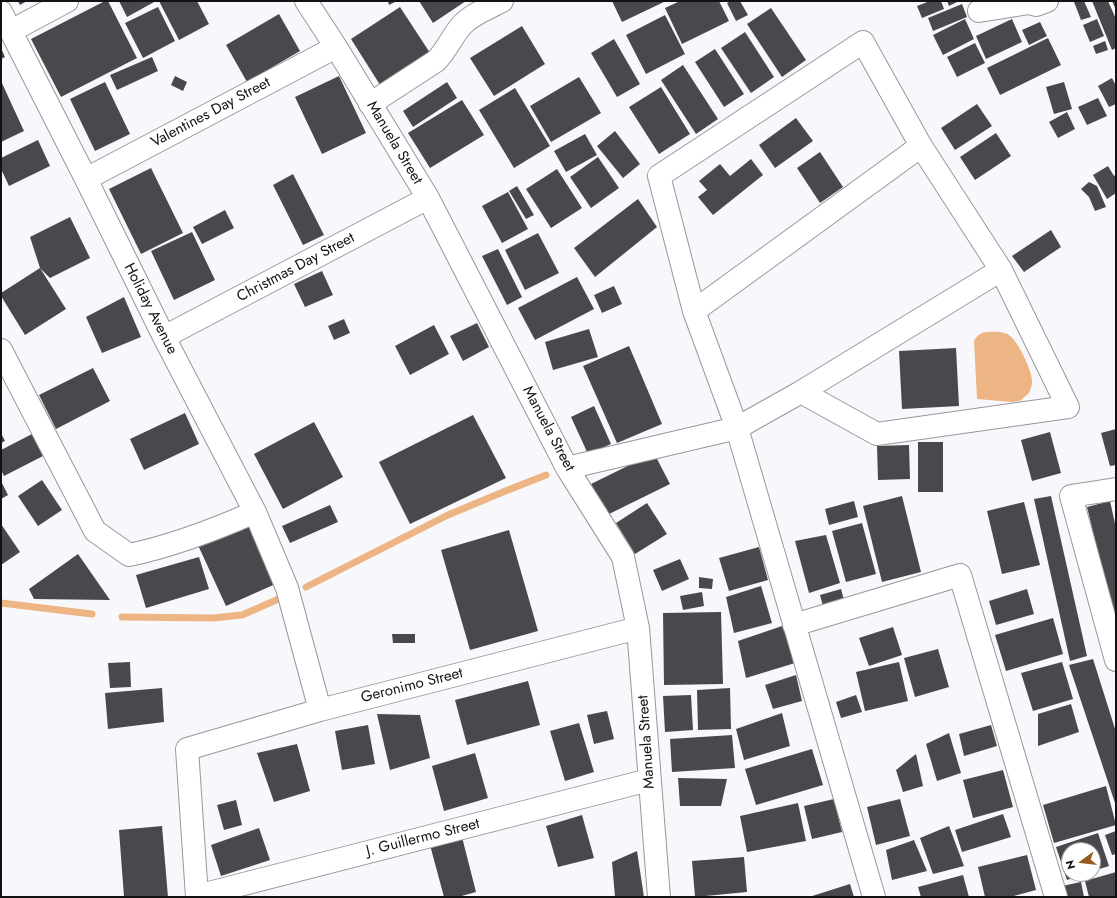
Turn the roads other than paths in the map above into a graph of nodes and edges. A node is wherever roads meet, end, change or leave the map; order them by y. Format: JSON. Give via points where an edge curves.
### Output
{"nodes":[{"id":1,"x":67,"y":1,"type":"edge"},
{"id":2,"x":306,"y":1,"type":"edge"},
{"id":3,"x":502,"y":1,"type":"edge"},
{"id":4,"x":1047,"y":1,"type":"edge"},
{"id":5,"x":1,"y":12,"type":"edge"},
{"id":6,"x":979,"y":12,"type":"dead end"},
{"id":7,"x":11,"y":31,"type":"junction"},
{"id":8,"x":336,"y":47,"type":"junction"},
{"id":9,"x":370,"y":104,"type":"junction"},
{"id":10,"x":922,"y":146,"type":"junction"},
{"id":11,"x":86,"y":179,"type":"junction"},
{"id":12,"x":428,"y":198,"type":"junction"},
{"id":13,"x":1001,"y":270,"type":"junction"},
{"id":14,"x":694,"y":311,"type":"junction"},
{"id":15,"x":164,"y":337,"type":"junction"},
{"id":16,"x":1,"y":350,"type":"edge"},
{"id":17,"x":801,"y":392,"type":"junction"},
{"id":18,"x":737,"y":428,"type":"junction"},
{"id":19,"x":567,"y":468,"type":"junction"},
{"id":20,"x":1116,"y":489,"type":"edge"},
{"id":21,"x":255,"y":512,"type":"junction"},
{"id":22,"x":794,"y":625,"type":"junction"},
{"id":23,"x":638,"y":628,"type":"junction"},
{"id":24,"x":1116,"y":660,"type":"edge"},
{"id":25,"x":320,"y":710,"type":"junction"},
{"id":26,"x":649,"y":780,"type":"junction"},
{"id":27,"x":197,"y":896,"type":"edge"},
{"id":28,"x":659,"y":897,"type":"edge"},
{"id":29,"x":874,"y":897,"type":"edge"},
{"id":30,"x":1056,"y":897,"type":"edge"}],
"edges":[{"from":1,"to":7,"type":"street"},
{"from":2,"to":8,"type":"street","name":"Manuela Street"},
{"from":3,"to":9,"type":"street","via":[[466,21],[436,61]]},
{"from":4,"to":6,"type":"street","via":[[1036,5],[1029,2]]},
{"from":5,"to":7,"type":"street","name":"Holiday Avenue"},
{"from":7,"to":11,"type":"street","name":"Holiday Avenue"},
{"from":8,"to":9,"type":"street","name":"Manuela Street"},
{"from":8,"to":11,"type":"street","name":"Valentines Day Street"},
{"from":9,"to":12,"type":"street","name":"Manuela Street"},
{"from":10,"to":13,"type":"street"},
{"from":10,"to":14,"type":"street"},
{"from":10,"to":14,"type":"street","via":[[863,42],[660,176]]},
{"from":11,"to":15,"type":"street","name":"Holiday Avenue"},
{"from":12,"to":15,"type":"street","name":"Christmas Day Street"},
{"from":12,"to":19,"type":"street","name":"Manuela Street"},
{"from":13,"to":17,"type":"street"},
{"from":13,"to":17,"type":"street","via":[[1068,407],[877,434]]},
{"from":14,"to":18,"type":"street"},
{"from":15,"to":21,"type":"street","name":"Holiday Avenue"},
{"from":16,"to":21,"type":"street","via":[[95,531],[129,555],[158,549],[224,526]]},
{"from":17,"to":18,"type":"street"},
{"from":18,"to":19,"type":"street"},
{"from":18,"to":22,"type":"street"},
{"from":19,"to":23,"type":"street","name":"Manuela Street","via":[[623,557]]},
{"from":20,"to":24,"type":"street","via":[[1071,496]]},
{"from":21,"to":25,"type":"street","name":"Holiday Avenue","via":[[287,588]]},
{"from":22,"to":29,"type":"street"},
{"from":22,"to":30,"type":"street","via":[[960,574]]},
{"from":23,"to":25,"type":"street","name":"Geronimo Street"},
{"from":23,"to":26,"type":"street","name":"Manuela Street"},
{"from":25,"to":27,"type":"street","name":"Geronimo Street","via":[[187,749]]},
{"from":26,"to":27,"type":"street","name":"J. Guillermo Street"},
{"from":26,"to":28,"type":"street","name":"Manuela Street"}]}
